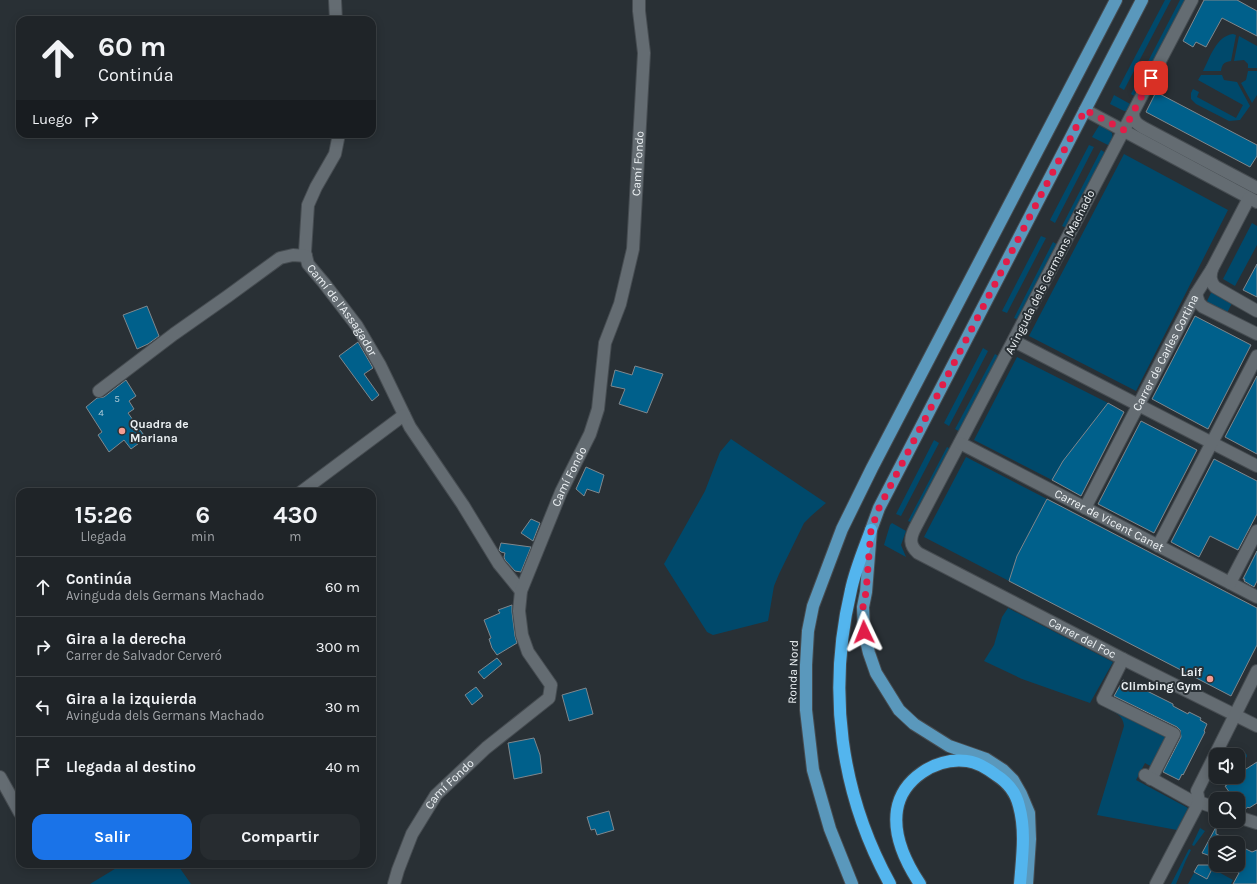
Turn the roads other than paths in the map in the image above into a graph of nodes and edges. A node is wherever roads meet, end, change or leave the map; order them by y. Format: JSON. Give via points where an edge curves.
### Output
{"nodes":[{"id":1,"x":335,"y":0,"type":"edge"},
{"id":2,"x":639,"y":0,"type":"edge"},
{"id":3,"x":1116,"y":0,"type":"edge"},
{"id":4,"x":1142,"y":0,"type":"edge"},
{"id":5,"x":1192,"y":0,"type":"edge"},
{"id":6,"x":336,"y":16,"type":"edge"},
{"id":7,"x":1085,"y":110,"type":"junction"},
{"id":8,"x":1133,"y":113,"type":"junction"},
{"id":9,"x":1124,"y":130,"type":"junction"},
{"id":10,"x":339,"y":138,"type":"edge"},
{"id":11,"x":1257,"y":188,"type":"edge"},
{"id":12,"x":1253,"y":200,"type":"edge"},
{"id":13,"x":306,"y":256,"type":"junction"},
{"id":14,"x":1212,"y":269,"type":"junction"},
{"id":15,"x":1220,"y":290,"type":"junction"},
{"id":16,"x":1196,"y":294,"type":"junction"},
{"id":17,"x":1206,"y":308,"type":"junction"},
{"id":18,"x":1257,"y":311,"type":"edge"},
{"id":19,"x":1257,"y":334,"type":"edge"},
{"id":20,"x":1014,"y":341,"type":"junction"},
{"id":21,"x":1257,"y":356,"type":"edge"},
{"id":22,"x":99,"y":391,"type":"dead end"},
{"id":23,"x":1139,"y":405,"type":"junction"},
{"id":24,"x":404,"y":416,"type":"junction"},
{"id":25,"x":960,"y":443,"type":"junction"},
{"id":26,"x":1212,"y":443,"type":"junction"},
{"id":27,"x":1257,"y":466,"type":"edge"},
{"id":28,"x":306,"y":488,"type":"edge"},
{"id":29,"x":1085,"y":508,"type":"junction"},
{"id":30,"x":871,"y":530,"type":"junction"},
{"id":31,"x":1257,"y":531,"type":"edge"},
{"id":32,"x":911,"y":544,"type":"joint"},
{"id":33,"x":1158,"y":546,"type":"junction"},
{"id":34,"x":1230,"y":583,"type":"junction"},
{"id":35,"x":521,"y":591,"type":"junction"},
{"id":36,"x":1257,"y":597,"type":"edge"},
{"id":37,"x":1123,"y":659,"type":"junction"},
{"id":38,"x":1257,"y":670,"type":"edge"},
{"id":39,"x":1234,"y":716,"type":"junction"},
{"id":40,"x":1257,"y":726,"type":"edge"},
{"id":41,"x":0,"y":777,"type":"edge"},
{"id":42,"x":1198,"y":803,"type":"junction"},
{"id":43,"x":16,"y":806,"type":"edge"},
{"id":44,"x":1209,"y":806,"type":"edge"},
{"id":45,"x":1245,"y":819,"type":"edge"},
{"id":46,"x":1257,"y":823,"type":"edge"},
{"id":47,"x":394,"y":884,"type":"edge"},
{"id":48,"x":852,"y":884,"type":"edge"},
{"id":49,"x":890,"y":884,"type":"edge"},
{"id":50,"x":920,"y":884,"type":"edge"},
{"id":51,"x":1020,"y":884,"type":"edge"},
{"id":52,"x":1027,"y":884,"type":"edge"},
{"id":53,"x":1156,"y":884,"type":"edge"}],
"edges":[{"from":1,"to":6,"type":"street"},
{"from":2,"to":35,"type":"street","name":"Camí Fondo","via":[[644,52],[633,249],[620,304],[605,343],[598,409],[590,434],[561,492]]},
{"from":3,"to":48,"type":"main road","name":"Ronda Nord","via":[[872,468],[842,529],[813,606],[808,631],[806,710],[814,770],[830,829]]},
{"from":4,"to":7,"type":"main road"},
{"from":5,"to":8,"type":"street","name":"Avinguda dels Germans Machado"},
{"from":7,"to":9,"type":"street"},
{"from":7,"to":30,"type":"main road","via":[[879,508]]},
{"from":8,"to":9,"type":"street","name":"Avinguda dels Germans Machado"},
{"from":8,"to":11,"type":"street","via":[[1133,119],[1137,124]]},
{"from":9,"to":12,"type":"street"},
{"from":9,"to":20,"type":"street","name":"Avinguda dels Germans Machado"},
{"from":10,"to":13,"type":"street","name":"Camí de l'Assagador","via":[[335,154],[308,206]]},
{"from":12,"to":14,"type":"street","name":"Carrer de Carles Cortina"},
{"from":13,"to":22,"type":"street","via":[[280,258]]},
{"from":13,"to":24,"type":"street","name":"Camí de l'Assagador","via":[[308,264],[358,326]]},
{"from":14,"to":15,"type":"street","via":[[1211,282]]},
{"from":14,"to":16,"type":"street","name":"Carrer de Carles Cortina"},
{"from":15,"to":17,"type":"street","via":[[1207,292],[1202,301]]},
{"from":15,"to":18,"type":"street"},
{"from":16,"to":17,"type":"street","via":[[1196,299]]},
{"from":16,"to":23,"type":"street","name":"Carrer de Carles Cortina"},
{"from":17,"to":19,"type":"street"},
{"from":20,"to":23,"type":"street"},
{"from":20,"to":25,"type":"street","name":"Avinguda dels Germans Machado"},
{"from":21,"to":26,"type":"street"},
{"from":23,"to":26,"type":"street"},
{"from":23,"to":29,"type":"street","name":"Carrer de Carles Cortina"},
{"from":24,"to":28,"type":"street"},
{"from":24,"to":35,"type":"street","name":"Camí de l'Assagador","via":[[499,564]]},
{"from":25,"to":29,"type":"street","name":"Carrer de Vicent Canet"},
{"from":25,"to":32,"type":"street","name":"Avinguda dels Germans Machado","via":[[912,533]]},
{"from":26,"to":27,"type":"street"},
{"from":26,"to":33,"type":"street"},
{"from":29,"to":33,"type":"street","name":"Carrer de Vicent Canet"},
{"from":30,"to":49,"type":"highway","via":[[851,589],[845,623],[839,678],[841,724],[844,756],[856,807]]},
{"from":30,"to":52,"type":"main road","via":[[863,607],[864,632],[876,673],[899,710],[914,724],[949,746],[986,759],[1013,780],[1028,814],[1030,839]]},
{"from":31,"to":34,"type":"street"},
{"from":32,"to":37,"type":"street","name":"Carrer del Foc","via":[[918,553]]},
{"from":33,"to":34,"type":"street","name":"Carrer de Vicent Canet"},
{"from":34,"to":36,"type":"street","name":"Carrer de Vicent Canet"},
{"from":35,"to":47,"type":"street","name":"Camí Fondo","via":[[519,611],[522,635],[528,652],[551,686],[548,698],[486,748],[436,795],[412,834]]},
{"from":37,"to":39,"type":"street","name":"Carrer del Foc"},
{"from":37,"to":42,"type":"street","via":[[1103,699],[1174,734],[1148,777]]},
{"from":38,"to":39,"type":"street"},
{"from":39,"to":40,"type":"street","name":"Carrer del Foc"},
{"from":39,"to":42,"type":"street","via":[[1197,791]]},
{"from":41,"to":43,"type":"street"},
{"from":42,"to":44,"type":"street"},
{"from":42,"to":53,"type":"street"},
{"from":45,"to":46,"type":"street"},
{"from":50,"to":51,"type":"highway","via":[[900,846],[897,810],[904,789],[919,775],[937,764],[950,761],[967,761],[986,768],[1013,790],[1023,823]]}]}
